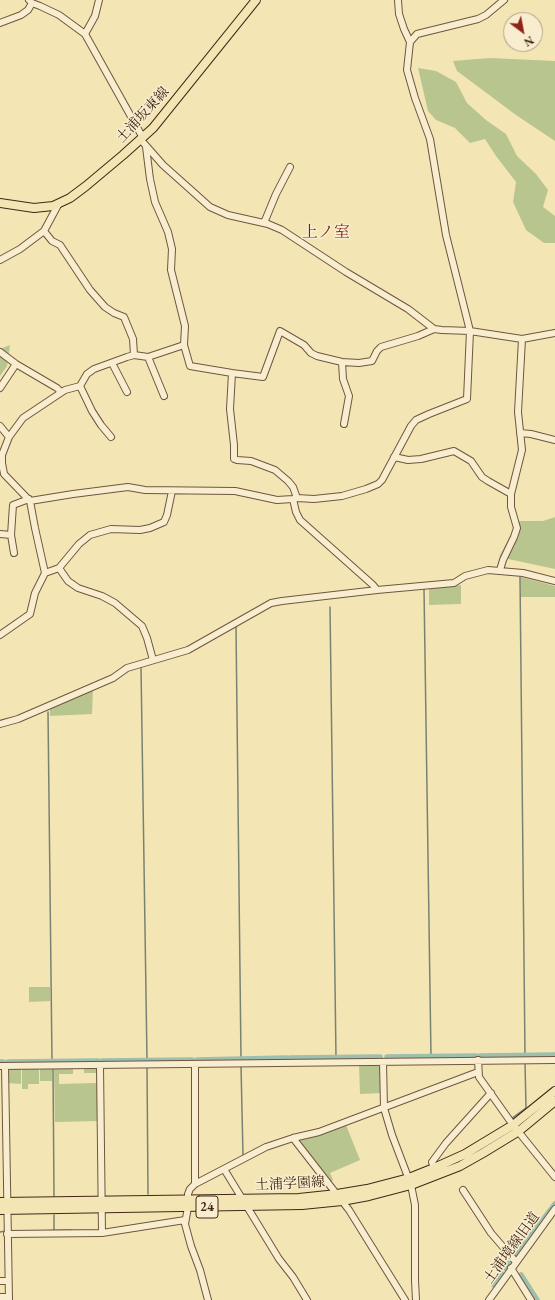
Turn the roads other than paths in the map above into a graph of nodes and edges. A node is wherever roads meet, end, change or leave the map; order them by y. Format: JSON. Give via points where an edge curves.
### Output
{"nodes":[{"id":1,"x":99,"y":0,"type":"edge"},
{"id":2,"x":256,"y":0,"type":"edge"},
{"id":3,"x":398,"y":0,"type":"edge"},
{"id":4,"x":504,"y":0,"type":"edge"},
{"id":5,"x":30,"y":2,"type":"edge"},
{"id":6,"x":0,"y":23,"type":"edge"},
{"id":7,"x":85,"y":34,"type":"junction"},
{"id":8,"x":410,"y":42,"type":"junction"},
{"id":9,"x":142,"y":139,"type":"junction"},
{"id":10,"x":146,"y":147,"type":"junction"},
{"id":11,"x":290,"y":167,"type":"dead end"},
{"id":12,"x":0,"y":203,"type":"edge"},
{"id":13,"x":58,"y":205,"type":"junction"},
{"id":14,"x":264,"y":223,"type":"junction"},
{"id":15,"x":44,"y":231,"type":"junction"},
{"id":16,"x":0,"y":260,"type":"edge"},
{"id":17,"x":434,"y":329,"type":"junction"},
{"id":18,"x":470,"y":331,"type":"junction"},
{"id":19,"x":555,"y":333,"type":"edge"},
{"id":20,"x":522,"y":339,"type":"junction"},
{"id":21,"x":184,"y":345,"type":"junction"},
{"id":22,"x":0,"y":352,"type":"edge"},
{"id":23,"x":134,"y":355,"type":"junction"},
{"id":24,"x":148,"y":357,"type":"junction"},
{"id":25,"x":112,"y":362,"type":"junction"},
{"id":26,"x":342,"y":362,"type":"junction"},
{"id":27,"x":16,"y":364,"type":"junction"},
{"id":28,"x":232,"y":373,"type":"junction"},
{"id":29,"x":80,"y":386,"type":"junction"},
{"id":30,"x":0,"y":388,"type":"edge"},
{"id":31,"x":61,"y":392,"type":"junction"},
{"id":32,"x":127,"y":392,"type":"dead end"},
{"id":33,"x":164,"y":396,"type":"dead end"},
{"id":34,"x":344,"y":424,"type":"dead end"},
{"id":35,"x":0,"y":426,"type":"edge"},
{"id":36,"x":520,"y":433,"type":"junction"},
{"id":37,"x":9,"y":437,"type":"junction"},
{"id":38,"x":111,"y":437,"type":"dead end"},
{"id":39,"x":555,"y":440,"type":"edge"},
{"id":40,"x":394,"y":457,"type":"junction"},
{"id":41,"x":172,"y":490,"type":"junction"},
{"id":42,"x":511,"y":494,"type":"junction"},
{"id":43,"x":295,"y":499,"type":"junction"},
{"id":44,"x":30,"y":500,"type":"junction"},
{"id":45,"x":0,"y":534,"type":"edge"},
{"id":46,"x":11,"y":536,"type":"junction"},
{"id":47,"x":14,"y":553,"type":"dead end"},
{"id":48,"x":59,"y":568,"type":"junction"},
{"id":49,"x":500,"y":570,"type":"junction"},
{"id":50,"x":45,"y":574,"type":"junction"},
{"id":51,"x":555,"y":581,"type":"edge"},
{"id":52,"x":377,"y":590,"type":"junction"},
{"id":53,"x":0,"y":635,"type":"edge"},
{"id":54,"x":153,"y":660,"type":"junction"},
{"id":55,"x":0,"y":724,"type":"edge"},
{"id":56,"x":478,"y":1060,"type":"junction"},
{"id":57,"x":555,"y":1060,"type":"edge"},
{"id":58,"x":383,"y":1062,"type":"junction"},
{"id":59,"x":195,"y":1064,"type":"junction"},
{"id":60,"x":100,"y":1065,"type":"junction"},
{"id":61,"x":3,"y":1066,"type":"edge"},
{"id":62,"x":478,"y":1072,"type":"junction"},
{"id":63,"x":555,"y":1091,"type":"edge"},
{"id":64,"x":491,"y":1093,"type":"junction"},
{"id":65,"x":555,"y":1101,"type":"edge"},
{"id":66,"x":384,"y":1108,"type":"junction"},
{"id":67,"x":516,"y":1128,"type":"junction"},
{"id":68,"x":292,"y":1138,"type":"junction"},
{"id":69,"x":434,"y":1168,"type":"junction"},
{"id":70,"x":224,"y":1169,"type":"junction"},
{"id":71,"x":555,"y":1177,"type":"edge"},
{"id":72,"x":410,"y":1182,"type":"junction"},
{"id":73,"x":195,"y":1184,"type":"junction"},
{"id":74,"x":463,"y":1190,"type":"dead end"},
{"id":75,"x":337,"y":1194,"type":"junction"},
{"id":76,"x":242,"y":1199,"type":"junction"},
{"id":77,"x":342,"y":1201,"type":"junction"},
{"id":78,"x":188,"y":1203,"type":"junction"},
{"id":79,"x":101,"y":1204,"type":"junction"},
{"id":80,"x":4,"y":1206,"type":"edge"},
{"id":81,"x":247,"y":1207,"type":"junction"},
{"id":82,"x":555,"y":1209,"type":"edge"},
{"id":83,"x":185,"y":1220,"type":"junction"},
{"id":84,"x":102,"y":1233,"type":"junction"},
{"id":85,"x":7,"y":1234,"type":"junction"},
{"id":86,"x":0,"y":1246,"type":"edge"},
{"id":87,"x":8,"y":1246,"type":"junction"},
{"id":88,"x":516,"y":1262,"type":"junction"},
{"id":89,"x":511,"y":1268,"type":"junction"},
{"id":90,"x":0,"y":1281,"type":"edge"},
{"id":91,"x":8,"y":1281,"type":"junction"},
{"id":92,"x":0,"y":1297,"type":"edge"},
{"id":93,"x":9,"y":1299,"type":"edge"},
{"id":94,"x":208,"y":1300,"type":"edge"},
{"id":95,"x":307,"y":1300,"type":"edge"},
{"id":96,"x":405,"y":1300,"type":"edge"},
{"id":97,"x":416,"y":1300,"type":"edge"},
{"id":98,"x":489,"y":1300,"type":"edge"},
{"id":99,"x":530,"y":1300,"type":"edge"}],
"edges":[{"from":1,"to":7,"type":"street","via":[[95,16]]},
{"from":2,"to":9,"type":"main road","name":"土浦坂東線"},
{"from":3,"to":8,"type":"street","via":[[399,14]]},
{"from":4,"to":8,"type":"street","via":[[478,19],[416,34]]},
{"from":5,"to":6,"type":"street","via":[[28,10],[21,15]]},
{"from":5,"to":7,"type":"street","via":[[59,15]]},
{"from":7,"to":9,"type":"street"},
{"from":8,"to":18,"type":"street","via":[[407,70],[430,139],[446,235]]},
{"from":9,"to":10,"type":"street"},
{"from":9,"to":13,"type":"main road","name":"土浦坂東線","via":[[79,192]]},
{"from":10,"to":14,"type":"street","via":[[210,207],[228,215]]},
{"from":10,"to":21,"type":"street","via":[[155,202],[168,232],[172,249],[171,270],[185,326]]},
{"from":11,"to":14,"type":"street"},
{"from":12,"to":13,"type":"main road","name":"土浦坂東線","via":[[34,208]]},
{"from":13,"to":15,"type":"street"},
{"from":14,"to":17,"type":"street","via":[[282,230],[408,309]]},
{"from":15,"to":16,"type":"street"},
{"from":15,"to":23,"type":"street","via":[[52,241],[60,245],[105,307],[124,317],[133,339]]},
{"from":17,"to":18,"type":"street"},
{"from":17,"to":26,"type":"street","via":[[381,347],[372,361]]},
{"from":18,"to":20,"type":"street"},
{"from":18,"to":40,"type":"street","via":[[467,399],[416,420]]},
{"from":19,"to":20,"type":"street"},
{"from":20,"to":36,"type":"street","via":[[518,412]]},
{"from":21,"to":24,"type":"street"},
{"from":21,"to":28,"type":"street","via":[[190,366]]},
{"from":22,"to":27,"type":"street"},
{"from":23,"to":24,"type":"street"},
{"from":23,"to":25,"type":"street"},
{"from":24,"to":33,"type":"street"},
{"from":25,"to":29,"type":"street","via":[[87,374]]},
{"from":25,"to":32,"type":"street"},
{"from":26,"to":28,"type":"street","via":[[317,356],[280,331],[264,377]]},
{"from":26,"to":34,"type":"street","via":[[343,379],[349,396]]},
{"from":27,"to":30,"type":"street"},
{"from":27,"to":31,"type":"street"},
{"from":28,"to":43,"type":"street","via":[[230,409],[234,459],[251,461],[275,470],[293,488]]},
{"from":29,"to":31,"type":"street"},
{"from":29,"to":38,"type":"street","via":[[100,425]]},
{"from":31,"to":37,"type":"street","via":[[23,418]]},
{"from":35,"to":37,"type":"street"},
{"from":36,"to":39,"type":"street"},
{"from":36,"to":42,"type":"street","via":[[522,450]]},
{"from":37,"to":44,"type":"street","via":[[2,455],[4,474]]},
{"from":40,"to":42,"type":"street","via":[[421,459],[454,451],[471,461],[482,477]]},
{"from":40,"to":43,"type":"street","via":[[382,480],[366,490],[342,496]]},
{"from":41,"to":43,"type":"street","via":[[235,491],[277,500]]},
{"from":41,"to":44,"type":"street","via":[[128,487]]},
{"from":41,"to":48,"type":"street","via":[[164,522],[140,530],[111,529],[90,535]]},
{"from":42,"to":49,"type":"street","via":[[516,528]]},
{"from":43,"to":52,"type":"street","via":[[296,512],[300,520]]},
{"from":44,"to":46,"type":"street","via":[[13,505]]},
{"from":44,"to":50,"type":"street"},
{"from":45,"to":46,"type":"street"},
{"from":46,"to":47,"type":"street"},
{"from":48,"to":50,"type":"street"},
{"from":48,"to":54,"type":"street","via":[[68,581],[78,588],[115,603],[135,619],[142,626]]},
{"from":49,"to":51,"type":"street"},
{"from":49,"to":52,"type":"street","via":[[472,574],[454,583]]},
{"from":50,"to":53,"type":"street","via":[[35,593],[30,614]]},
{"from":52,"to":54,"type":"street","via":[[271,603],[188,650]]},
{"from":54,"to":55,"type":"street","via":[[127,668],[113,678],[18,719]]},
{"from":56,"to":57,"type":"street"},
{"from":56,"to":58,"type":"street"},
{"from":56,"to":62,"type":"street"},
{"from":58,"to":59,"type":"street"},
{"from":58,"to":66,"type":"street"},
{"from":59,"to":60,"type":"street"},
{"from":59,"to":73,"type":"street"},
{"from":60,"to":61,"type":"street"},
{"from":60,"to":79,"type":"street"},
{"from":61,"to":80,"type":"street"},
{"from":62,"to":64,"type":"street","via":[[478,1077]]},
{"from":62,"to":66,"type":"street"},
{"from":63,"to":67,"type":"main road","name":"土浦学園線","number":"24"},
{"from":64,"to":67,"type":"street"},
{"from":64,"to":69,"type":"street","via":[[446,1143],[432,1162]]},
{"from":65,"to":67,"type":"main road","name":"土浦学園線","number":"24"},
{"from":66,"to":68,"type":"street","via":[[319,1132]]},
{"from":66,"to":72,"type":"street"},
{"from":67,"to":69,"type":"main road","name":"土浦学園線","number":"24"},
{"from":67,"to":71,"type":"street"},
{"from":67,"to":72,"type":"main road","name":"土浦学園線","number":"24","via":[[489,1150],[460,1166]]},
{"from":68,"to":70,"type":"street"},
{"from":68,"to":75,"type":"street"},
{"from":69,"to":72,"type":"main road","name":"土浦学園線","number":"24"},
{"from":70,"to":73,"type":"street"},
{"from":70,"to":76,"type":"street"},
{"from":72,"to":75,"type":"main road","name":"土浦学園線","number":"24"},
{"from":72,"to":77,"type":"main road","name":"土浦学園線","number":"24","via":[[369,1196]]},
{"from":72,"to":97,"type":"street","via":[[415,1205]]},
{"from":73,"to":78,"type":"street","via":[[188,1194]]},
{"from":74,"to":88,"type":"street","via":[[491,1233]]},
{"from":75,"to":76,"type":"main road","name":"土浦学園線","number":"24"},
{"from":75,"to":77,"type":"street"},
{"from":76,"to":78,"type":"main road","name":"土浦学園線","number":"24"},
{"from":76,"to":81,"type":"street"},
{"from":77,"to":81,"type":"main road","name":"土浦学園線","number":"24"},
{"from":77,"to":96,"type":"street"},
{"from":78,"to":79,"type":"main road","name":"土浦学園線","number":"24"},
{"from":78,"to":81,"type":"main road","name":"土浦学園線","number":"24"},
{"from":78,"to":83,"type":"street"},
{"from":79,"to":80,"type":"main road","name":"土浦学園線","number":"24"},
{"from":79,"to":84,"type":"street"},
{"from":80,"to":85,"type":"street"},
{"from":81,"to":95,"type":"street"},
{"from":82,"to":88,"type":"street","name":"土浦境線旧道"},
{"from":83,"to":84,"type":"street"},
{"from":83,"to":94,"type":"street"},
{"from":84,"to":85,"type":"street"},
{"from":85,"to":87,"type":"street"},
{"from":86,"to":87,"type":"street"},
{"from":87,"to":91,"type":"street"},
{"from":88,"to":89,"type":"street","name":"土浦境線旧道"},
{"from":89,"to":98,"type":"street","name":"土浦境線旧道"},
{"from":89,"to":99,"type":"street"},
{"from":90,"to":91,"type":"street"},
{"from":91,"to":93,"type":"street"},
{"from":92,"to":93,"type":"street"}]}
